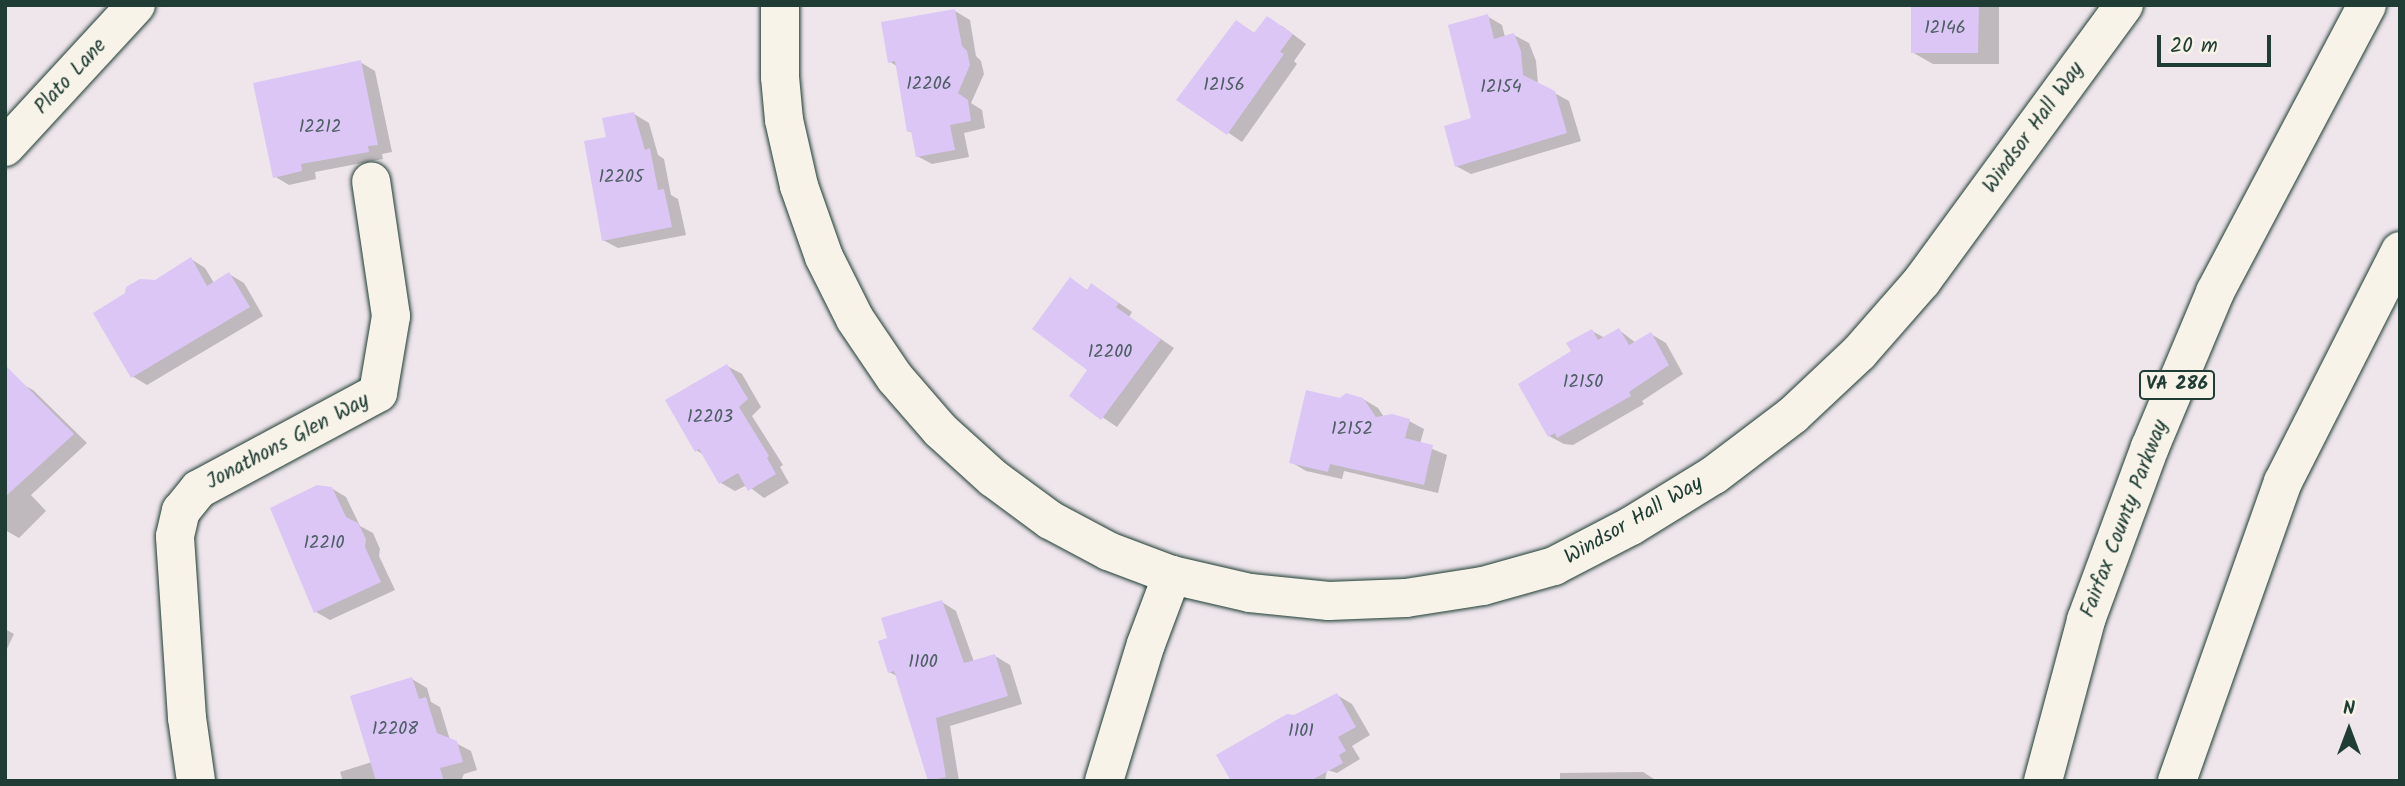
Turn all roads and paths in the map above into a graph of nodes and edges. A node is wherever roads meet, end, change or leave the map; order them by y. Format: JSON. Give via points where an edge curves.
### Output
{"nodes":[{"id":1,"x":136,"y":5,"type":"edge"},
{"id":2,"x":780,"y":5,"type":"edge"},
{"id":3,"x":2124,"y":5,"type":"edge"},
{"id":4,"x":2365,"y":7,"type":"edge"},
{"id":5,"x":5,"y":147,"type":"edge"},
{"id":6,"x":371,"y":181,"type":"dead end"},
{"id":7,"x":2400,"y":251,"type":"edge"},
{"id":8,"x":1172,"y":575,"type":"junction"},
{"id":9,"x":195,"y":781,"type":"edge"},
{"id":10,"x":1104,"y":781,"type":"edge"},
{"id":11,"x":2043,"y":781,"type":"edge"},
{"id":12,"x":2177,"y":781,"type":"edge"}],
"edges":[{"from":1,"to":5,"type":"main road","name":"Plato Lane"},
{"from":2,"to":8,"type":"main road","name":"Windsor Hall Way","via":[[782,99],[799,187],[824,257],[855,318],[895,377],[940,430],[1041,513],[1108,551]]},
{"from":3,"to":8,"type":"main road","name":"Windsor Hall Way","via":[[1922,281],[1859,354],[1714,475],[1631,526],[1553,566],[1483,586],[1406,598],[1329,601],[1250,593]]},
{"from":4,"to":11,"type":"main road","name":"Fairfax County Parkway","number":"VA 286","via":[[2215,292],[2086,620]]},
{"from":6,"to":9,"type":"main road","name":"Jonathons Glen Way","via":[[391,316],[378,393],[199,489],[181,512],[175,536]]},
{"from":7,"to":12,"type":"main road","via":[[2283,482]]},
{"from":8,"to":10,"type":"main road"}]}
